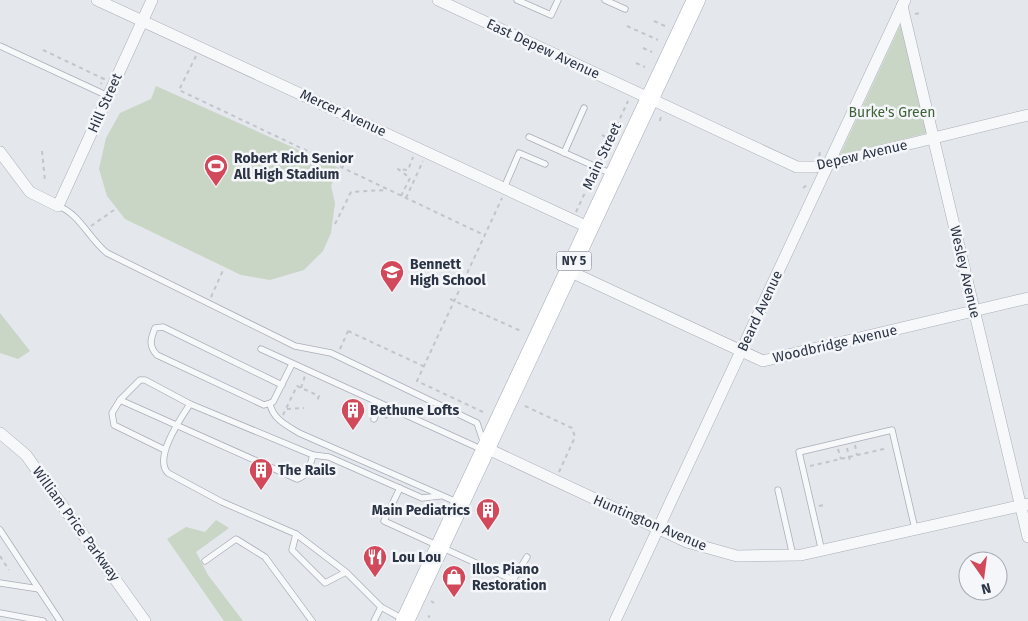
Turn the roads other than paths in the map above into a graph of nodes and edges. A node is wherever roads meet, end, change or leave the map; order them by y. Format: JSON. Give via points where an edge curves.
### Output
{"nodes":[{"id":1,"x":97,"y":0,"type":"edge"},
{"id":2,"x":152,"y":0,"type":"edge"},
{"id":3,"x":438,"y":0,"type":"edge"},
{"id":4,"x":517,"y":0,"type":"edge"},
{"id":5,"x":558,"y":0,"type":"edge"},
{"id":6,"x":605,"y":0,"type":"edge"},
{"id":7,"x":696,"y":0,"type":"edge"},
{"id":8,"x":903,"y":3,"type":"edge"},
{"id":9,"x":625,"y":9,"type":"dead end"},
{"id":10,"x":143,"y":22,"type":"junction"},
{"id":11,"x":0,"y":46,"type":"edge"},
{"id":12,"x":108,"y":96,"type":"junction"},
{"id":13,"x":649,"y":98,"type":"junction"},
{"id":14,"x":584,"y":108,"type":"dead end"},
{"id":15,"x":1028,"y":115,"type":"edge"},
{"id":16,"x":529,"y":137,"type":"dead end"},
{"id":17,"x":934,"y":138,"type":"junction"},
{"id":18,"x":0,"y":152,"type":"edge"},
{"id":19,"x":564,"y":153,"type":"junction"},
{"id":20,"x":829,"y":163,"type":"junction"},
{"id":21,"x":545,"y":164,"type":"dead end"},
{"id":22,"x":614,"y":175,"type":"junction"},
{"id":23,"x":504,"y":188,"type":"junction"},
{"id":24,"x":58,"y":206,"type":"junction"},
{"id":25,"x":590,"y":228,"type":"junction"},
{"id":26,"x":569,"y":272,"type":"junction"},
{"id":27,"x":1028,"y":298,"type":"edge"},
{"id":28,"x":974,"y":311,"type":"junction"},
{"id":29,"x":260,"y":349,"type":"dead end"},
{"id":30,"x":741,"y":350,"type":"junction"},
{"id":31,"x":292,"y":364,"type":"junction"},
{"id":32,"x":282,"y":385,"type":"junction"},
{"id":33,"x":120,"y":400,"type":"junction"},
{"id":34,"x":190,"y":404,"type":"junction"},
{"id":35,"x":270,"y":404,"type":"junction"},
{"id":36,"x":380,"y":404,"type":"junction"},
{"id":37,"x":374,"y":419,"type":"dead end"},
{"id":38,"x":177,"y":425,"type":"junction"},
{"id":39,"x":0,"y":433,"type":"edge"},
{"id":40,"x":165,"y":450,"type":"junction"},
{"id":41,"x":485,"y":450,"type":"junction"},
{"id":42,"x":313,"y":455,"type":"junction"},
{"id":43,"x":400,"y":488,"type":"junction"},
{"id":44,"x":778,"y":490,"type":"dead end"},
{"id":45,"x":442,"y":496,"type":"junction"},
{"id":46,"x":460,"y":504,"type":"junction"},
{"id":47,"x":1024,"y":505,"type":"edge"},
{"id":48,"x":658,"y":528,"type":"junction"},
{"id":49,"x":915,"y":529,"type":"junction"},
{"id":50,"x":0,"y":530,"type":"edge"},
{"id":51,"x":296,"y":534,"type":"junction"},
{"id":52,"x":1028,"y":538,"type":"edge"},
{"id":53,"x":440,"y":547,"type":"junction"},
{"id":54,"x":822,"y":552,"type":"junction"},
{"id":55,"x":793,"y":556,"type":"junction"},
{"id":56,"x":527,"y":557,"type":"dead end"},
{"id":57,"x":205,"y":561,"type":"dead end"},
{"id":58,"x":346,"y":572,"type":"junction"},
{"id":59,"x":0,"y":583,"type":"edge"},
{"id":60,"x":39,"y":590,"type":"junction"},
{"id":61,"x":381,"y":607,"type":"junction"},
{"id":62,"x":0,"y":614,"type":"edge"},
{"id":63,"x":7,"y":618,"type":"edge"},
{"id":64,"x":310,"y":620,"type":"edge"},
{"id":65,"x":406,"y":620,"type":"edge"},
{"id":66,"x":43,"y":621,"type":"edge"},
{"id":67,"x":60,"y":621,"type":"edge"},
{"id":68,"x":146,"y":621,"type":"edge"},
{"id":69,"x":374,"y":621,"type":"edge"},
{"id":70,"x":615,"y":621,"type":"edge"}],
"edges":[{"from":1,"to":10,"type":"street","name":"Mercer Avenue"},
{"from":2,"to":10,"type":"street","name":"Hill Street"},
{"from":3,"to":13,"type":"street","name":"East Depew Avenue"},
{"from":4,"to":5,"type":"lane","via":[[551,15]]},
{"from":6,"to":9,"type":"lane"},
{"from":7,"to":13,"type":"main road","number":"NY 5"},
{"from":8,"to":17,"type":"street","name":"Wesley Avenue"},
{"from":8,"to":20,"type":"street","name":"Beard Avenue"},
{"from":10,"to":12,"type":"street","name":"Hill Street"},
{"from":10,"to":23,"type":"street","name":"Mercer Avenue"},
{"from":11,"to":12,"type":"lane"},
{"from":12,"to":24,"type":"street","name":"Hill Street"},
{"from":13,"to":20,"type":"street","name":"Depew Avenue","via":[[797,167]]},
{"from":13,"to":22,"type":"main road","number":"NY 5"},
{"from":14,"to":19,"type":"lane"},
{"from":15,"to":17,"type":"street","name":"Depew Avenue"},
{"from":16,"to":19,"type":"lane"},
{"from":17,"to":20,"type":"street","name":"Depew Avenue"},
{"from":17,"to":28,"type":"street","name":"Wesley Avenue"},
{"from":18,"to":24,"type":"street","via":[[30,192]]},
{"from":19,"to":22,"type":"lane"},
{"from":20,"to":30,"type":"street","name":"Beard Avenue"},
{"from":21,"to":23,"type":"lane","via":[[519,153]]},
{"from":22,"to":25,"type":"main road","number":"NY 5"},
{"from":23,"to":25,"type":"street","name":"Mercer Avenue"},
{"from":24,"to":41,"type":"lane","via":[[72,213],[97,246],[107,253],[295,346],[337,356],[476,423]]},
{"from":25,"to":26,"type":"main road","number":"NY 5"},
{"from":26,"to":30,"type":"street","name":"Woodbridge Avenue"},
{"from":26,"to":41,"type":"main road","number":"NY 5"},
{"from":27,"to":28,"type":"street","name":"Woodbridge Avenue"},
{"from":28,"to":30,"type":"street","name":"Woodbridge Avenue","via":[[763,361]]},
{"from":28,"to":47,"type":"street","name":"Wesley Avenue"},
{"from":29,"to":31,"type":"lane"},
{"from":30,"to":48,"type":"street","name":"Beard Avenue"},
{"from":31,"to":32,"type":"lane"},
{"from":31,"to":36,"type":"lane"},
{"from":32,"to":35,"type":"lane"},
{"from":32,"to":35,"type":"lane","via":[[168,329],[155,328],[150,340],[157,354],[264,405]]},
{"from":33,"to":34,"type":"lane","via":[[140,380],[145,380]]},
{"from":33,"to":38,"type":"lane"},
{"from":33,"to":40,"type":"lane","via":[[112,414],[114,425]]},
{"from":34,"to":38,"type":"lane"},
{"from":34,"to":42,"type":"lane"},
{"from":35,"to":45,"type":"lane","via":[[278,420],[298,432]]},
{"from":36,"to":37,"type":"lane"},
{"from":36,"to":41,"type":"lane"},
{"from":38,"to":40,"type":"lane"},
{"from":38,"to":42,"type":"lane","via":[[297,479],[308,472]]},
{"from":39,"to":68,"type":"street","name":"William Price Parkway","via":[[26,455]]},
{"from":40,"to":51,"type":"lane","via":[[164,469],[168,472],[222,502]]},
{"from":41,"to":46,"type":"main road","number":"NY 5"},
{"from":41,"to":48,"type":"street","name":"Huntington Avenue"},
{"from":42,"to":43,"type":"lane","via":[[329,457]]},
{"from":43,"to":45,"type":"lane","via":[[422,498]]},
{"from":43,"to":53,"type":"lane","via":[[384,521]]},
{"from":44,"to":55,"type":"lane"},
{"from":45,"to":46,"type":"lane"},
{"from":46,"to":53,"type":"main road","number":"NY 5"},
{"from":47,"to":49,"type":"street","name":"Huntington Avenue"},
{"from":47,"to":52,"type":"street","name":"Wesley Avenue"},
{"from":48,"to":55,"type":"street","name":"Huntington Avenue","via":[[687,542],[737,556]]},
{"from":48,"to":70,"type":"street","name":"Beard Avenue"},
{"from":49,"to":54,"type":"street","name":"Huntington Avenue"},
{"from":49,"to":54,"type":"lane","via":[[892,430],[799,452]]},
{"from":50,"to":60,"type":"lane"},
{"from":51,"to":58,"type":"lane"},
{"from":51,"to":58,"type":"lane","via":[[292,550],[325,583]]},
{"from":53,"to":56,"type":"lane","via":[[513,580]]},
{"from":53,"to":65,"type":"main road","number":"NY 5"},
{"from":54,"to":55,"type":"street","name":"Huntington Avenue"},
{"from":57,"to":64,"type":"lane","via":[[236,539],[253,548],[265,557]]},
{"from":58,"to":61,"type":"lane"},
{"from":59,"to":60,"type":"lane"},
{"from":60,"to":67,"type":"lane"},
{"from":61,"to":65,"type":"lane"},
{"from":61,"to":69,"type":"lane"},
{"from":62,"to":63,"type":"lane"},
{"from":63,"to":66,"type":"lane"}]}
